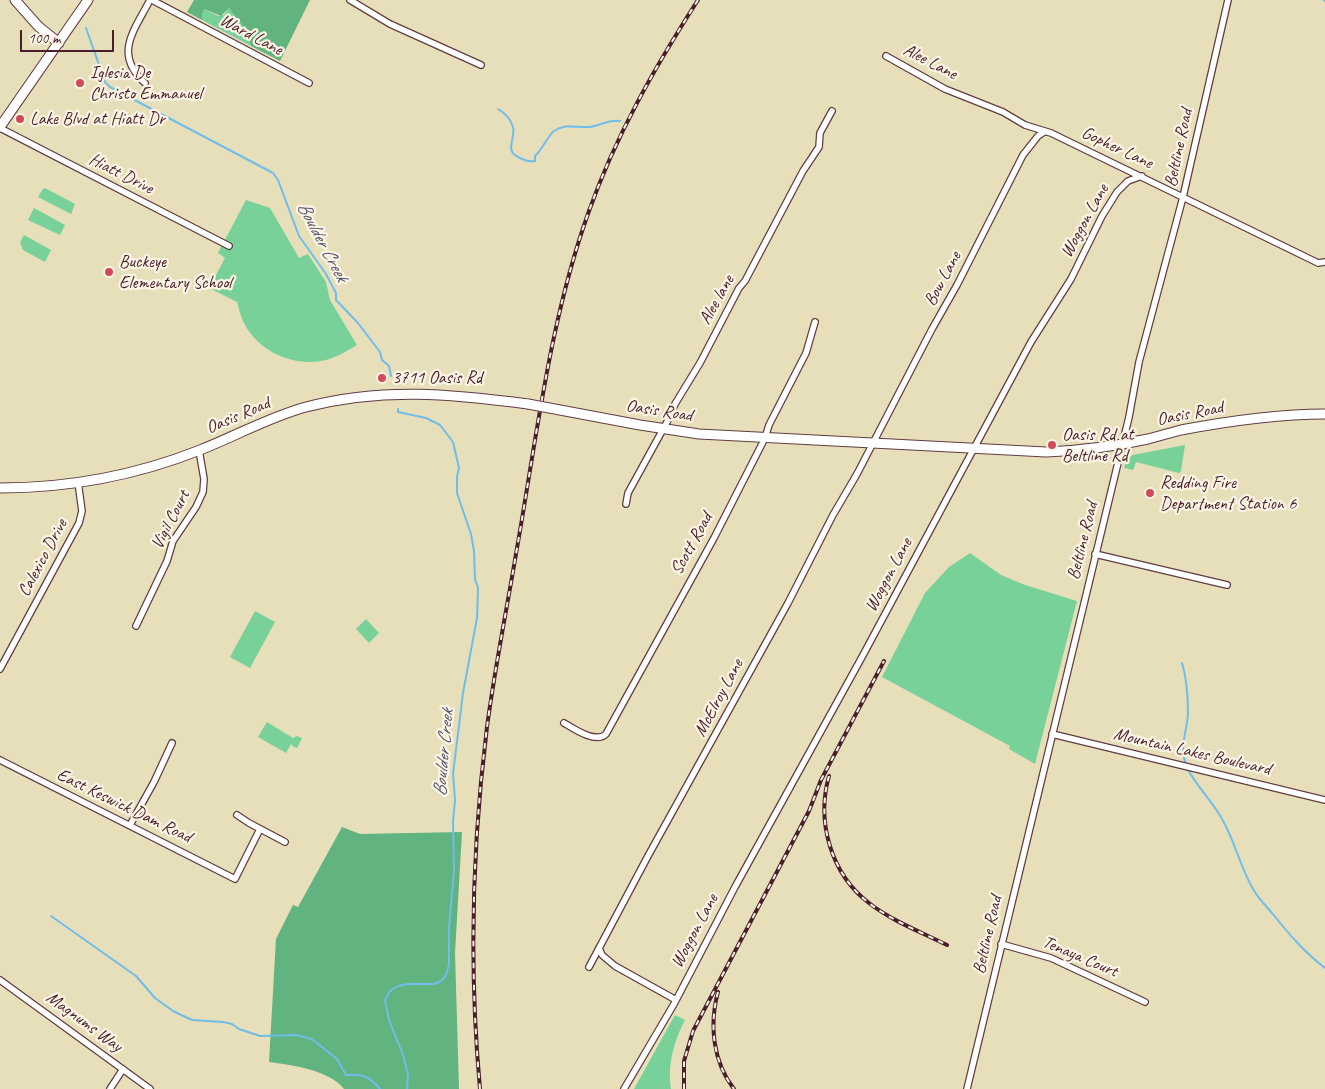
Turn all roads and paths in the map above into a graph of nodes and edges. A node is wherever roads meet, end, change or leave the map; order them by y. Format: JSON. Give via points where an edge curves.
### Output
{"nodes":[{"id":1,"x":15,"y":0,"type":"edge"},
{"id":2,"x":88,"y":0,"type":"edge"},
{"id":3,"x":151,"y":0,"type":"edge"},
{"id":4,"x":350,"y":0,"type":"edge"},
{"id":5,"x":1228,"y":0,"type":"edge"},
{"id":6,"x":359,"y":2,"type":"edge"},
{"id":7,"x":58,"y":43,"type":"junction"},
{"id":8,"x":886,"y":56,"type":"dead end"},
{"id":9,"x":481,"y":65,"type":"dead end"},
{"id":10,"x":309,"y":83,"type":"dead end"},
{"id":11,"x":145,"y":84,"type":"dead end"},
{"id":12,"x":960,"y":94,"type":"joint"},
{"id":13,"x":832,"y":111,"type":"dead end"},
{"id":14,"x":0,"y":127,"type":"edge"},
{"id":15,"x":1044,"y":132,"type":"junction"},
{"id":16,"x":1142,"y":176,"type":"junction"},
{"id":17,"x":1183,"y":197,"type":"junction"},
{"id":18,"x":229,"y":246,"type":"dead end"},
{"id":19,"x":1325,"y":262,"type":"edge"},
{"id":20,"x":815,"y":322,"type":"dead end"},
{"id":21,"x":1325,"y":414,"type":"edge"},
{"id":22,"x":663,"y":429,"type":"junction"},
{"id":23,"x":765,"y":438,"type":"junction"},
{"id":24,"x":872,"y":443,"type":"junction"},
{"id":25,"x":1122,"y":443,"type":"junction"},
{"id":26,"x":972,"y":449,"type":"junction"},
{"id":27,"x":199,"y":450,"type":"junction"},
{"id":28,"x":78,"y":482,"type":"junction"},
{"id":29,"x":0,"y":488,"type":"edge"},
{"id":30,"x":626,"y":504,"type":"dead end"},
{"id":31,"x":1095,"y":554,"type":"junction"},
{"id":32,"x":1227,"y":585,"type":"dead end"},
{"id":33,"x":136,"y":626,"type":"dead end"},
{"id":34,"x":0,"y":670,"type":"edge"},
{"id":35,"x":564,"y":723,"type":"dead end"},
{"id":36,"x":1052,"y":734,"type":"junction"},
{"id":37,"x":172,"y":742,"type":"dead end"},
{"id":38,"x":0,"y":760,"type":"edge"},
{"id":39,"x":1325,"y":800,"type":"edge"},
{"id":40,"x":237,"y":815,"type":"dead end"},
{"id":41,"x":130,"y":825,"type":"junction"},
{"id":42,"x":260,"y":829,"type":"junction"},
{"id":43,"x":285,"y":842,"type":"dead end"},
{"id":44,"x":1001,"y":944,"type":"junction"},
{"id":45,"x":599,"y":948,"type":"junction"},
{"id":46,"x":589,"y":966,"type":"dead end"},
{"id":47,"x":0,"y":980,"type":"edge"},
{"id":48,"x":676,"y":1000,"type":"junction"},
{"id":49,"x":1145,"y":1002,"type":"dead end"},
{"id":50,"x":123,"y":1069,"type":"junction"},
{"id":51,"x":110,"y":1089,"type":"edge"},
{"id":52,"x":150,"y":1089,"type":"edge"},
{"id":53,"x":624,"y":1089,"type":"edge"},
{"id":54,"x":967,"y":1089,"type":"edge"}],
"edges":[{"from":1,"to":7,"type":"main road"},
{"from":2,"to":7,"type":"main road"},
{"from":3,"to":10,"type":"street","name":"Ward Lane"},
{"from":3,"to":11,"type":"street","via":[[130,42],[127,56]]},
{"from":4,"to":6,"type":"street"},
{"from":5,"to":17,"type":"street","name":"Beltline Road"},
{"from":6,"to":9,"type":"street","via":[[390,24]]},
{"from":7,"to":14,"type":"main road"},
{"from":8,"to":12,"type":"street","name":"Alee Lane"},
{"from":12,"to":15,"type":"street","name":"Gopher Lane"},
{"from":13,"to":22,"type":"street","name":"Alee lane","via":[[820,133],[819,147]]},
{"from":14,"to":18,"type":"street","name":"Hiatt Drive"},
{"from":15,"to":16,"type":"street","name":"Gopher Lane"},
{"from":15,"to":24,"type":"street","name":"Bow Lane","via":[[1023,154]]},
{"from":16,"to":17,"type":"street","name":"Gopher Lane"},
{"from":16,"to":26,"type":"street","name":"Woggon Lane","via":[[1128,181],[1117,192],[1102,216],[1071,279],[1031,342]]},
{"from":17,"to":19,"type":"street","name":"Gopher Lane","via":[[1318,263]]},
{"from":17,"to":25,"type":"street","name":"Beltline Road","via":[[1141,354]]},
{"from":20,"to":23,"type":"street","name":"Scott Road","via":[[806,353]]},
{"from":21,"to":25,"type":"main road","name":"Oasis Road","via":[[1233,421]]},
{"from":22,"to":23,"type":"main road","name":"Oasis Road"},
{"from":22,"to":27,"type":"main road","name":"Oasis Road","bridge":true,"via":[[528,404],[399,393],[368,395],[289,412]]},
{"from":22,"to":30,"type":"street","name":"Alee lane","via":[[628,493]]},
{"from":23,"to":24,"type":"main road","name":"Oasis Road"},
{"from":23,"to":35,"type":"street","name":"Scott Road","via":[[606,734],[598,738]]},
{"from":24,"to":26,"type":"main road","name":"Oasis Road"},
{"from":24,"to":45,"type":"street","name":"McElroy Lane"},
{"from":25,"to":26,"type":"main road","name":"Oasis Road","via":[[1053,452]]},
{"from":25,"to":31,"type":"street","name":"Beltline Road"},
{"from":26,"to":48,"type":"street","name":"Woggon Lane"},
{"from":27,"to":28,"type":"main road","name":"Oasis Road","via":[[137,470]]},
{"from":27,"to":33,"type":"street","name":"Vigil Court","via":[[204,479],[202,496],[173,541]]},
{"from":28,"to":29,"type":"main road","name":"Oasis Road"},
{"from":28,"to":34,"type":"street","name":"Calexico Drive","via":[[82,511],[79,524]]},
{"from":31,"to":32,"type":"street"},
{"from":31,"to":36,"type":"street","name":"Beltline Road"},
{"from":36,"to":39,"type":"street","name":"Mountain Lakes Boulevard"},
{"from":36,"to":44,"type":"street","name":"Beltline Road"},
{"from":37,"to":41,"type":"street"},
{"from":38,"to":41,"type":"street","name":"East Keswick Dam Road"},
{"from":40,"to":42,"type":"street"},
{"from":41,"to":42,"type":"street","name":"East Keswick Dam Road","via":[[235,879]]},
{"from":42,"to":43,"type":"street"},
{"from":44,"to":49,"type":"street","name":"Tenaya Court","via":[[1051,958]]},
{"from":44,"to":54,"type":"street","name":"Beltline Road"},
{"from":45,"to":46,"type":"street","name":"McElroy Lane"},
{"from":45,"to":48,"type":"street","via":[[615,966]]},
{"from":47,"to":50,"type":"street","name":"Magnums Way"},
{"from":48,"to":53,"type":"street","name":"Woggon Lane"},
{"from":50,"to":51,"type":"street"},
{"from":50,"to":52,"type":"street","name":"Magnums Way"}]}
